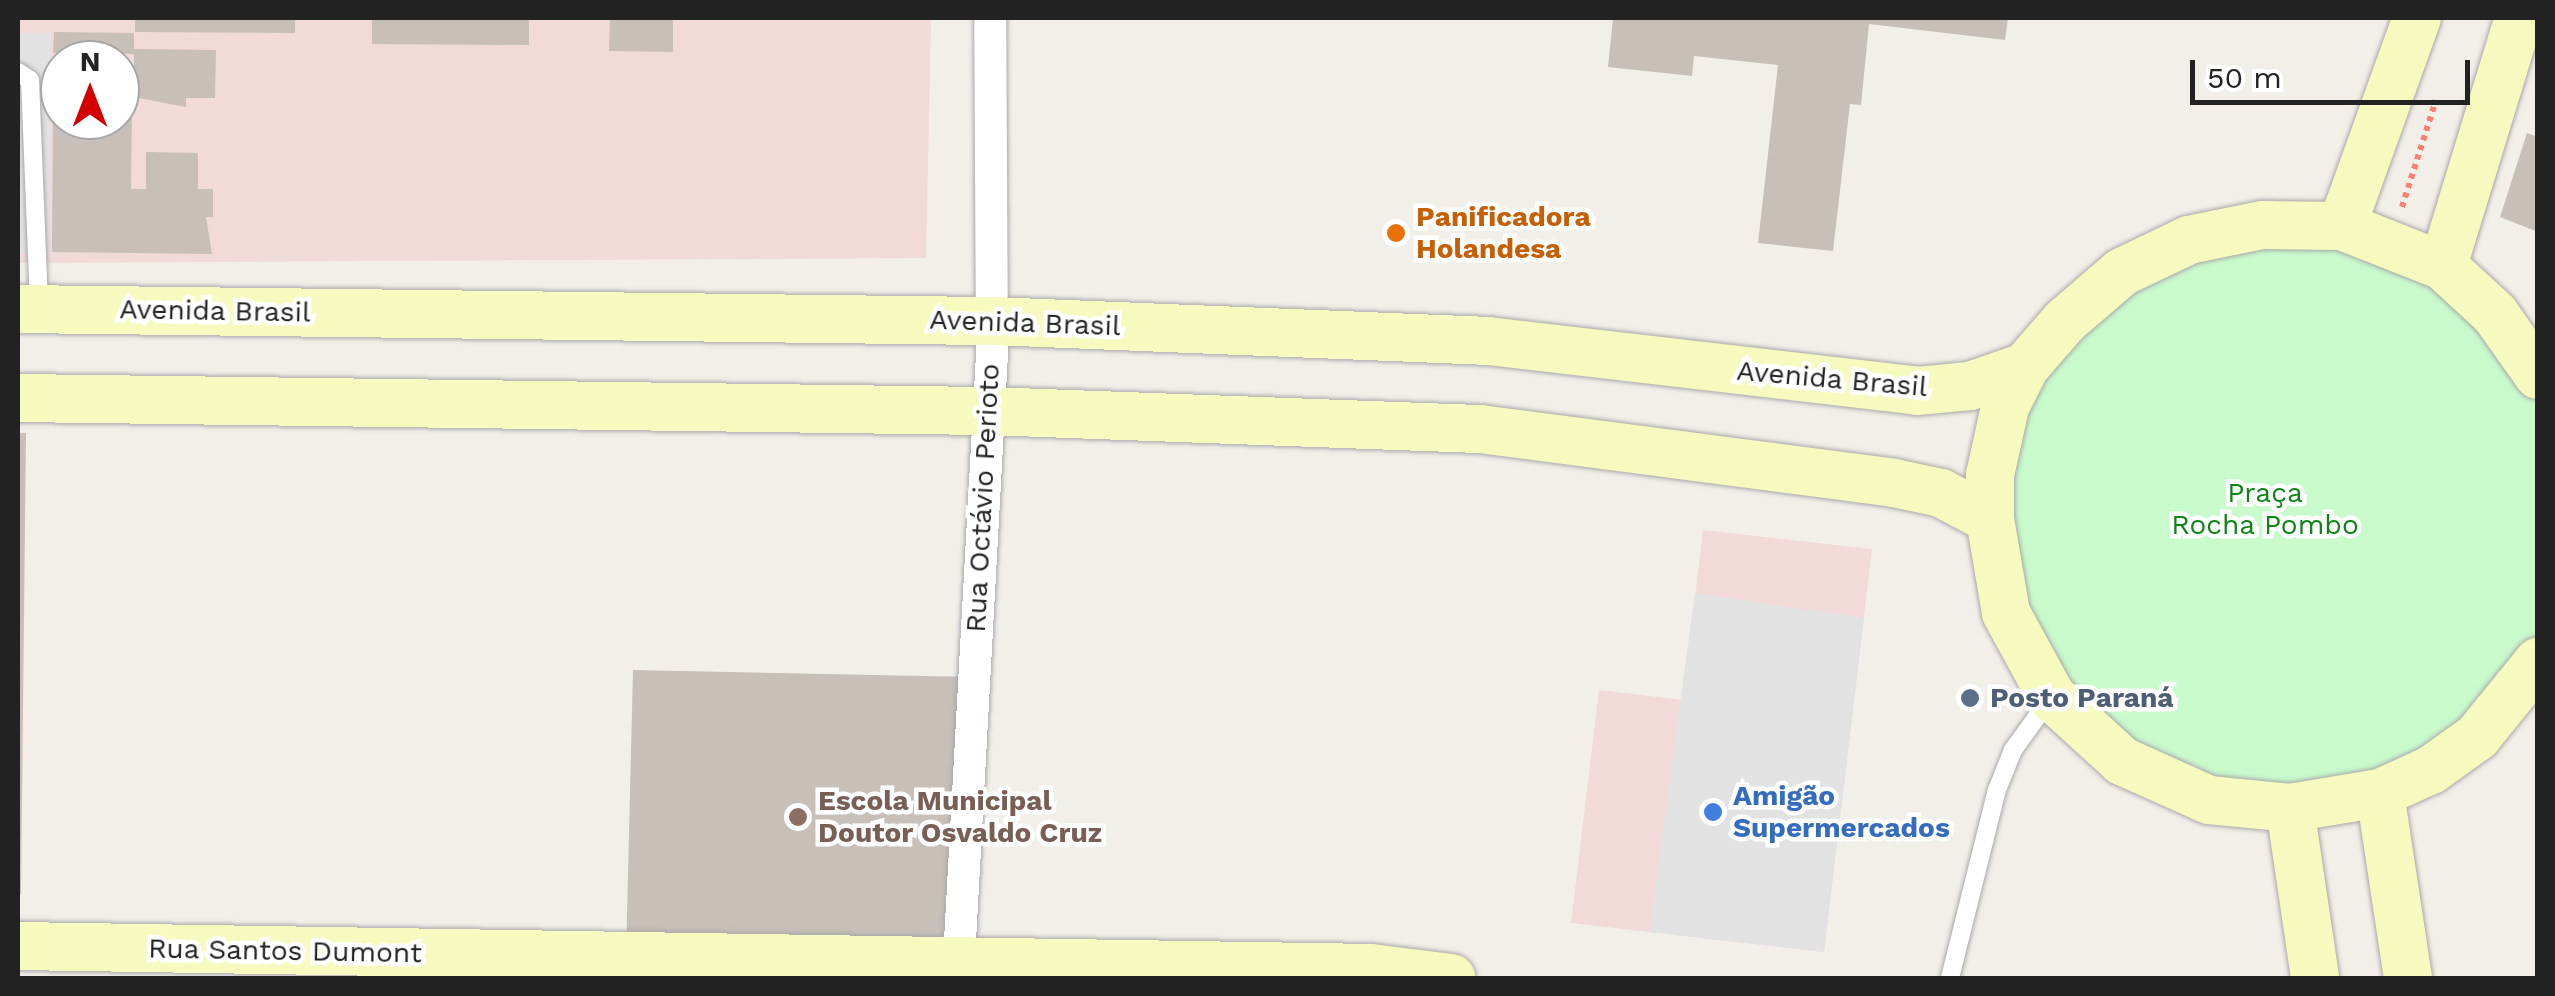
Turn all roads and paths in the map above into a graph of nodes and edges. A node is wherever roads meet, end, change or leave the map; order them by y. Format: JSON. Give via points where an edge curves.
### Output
{"nodes":[{"id":1,"x":990,"y":18,"type":"edge"},
{"id":2,"x":2417,"y":18,"type":"edge"},
{"id":3,"x":2519,"y":18,"type":"edge"},
{"id":4,"x":18,"y":72,"type":"edge"},
{"id":5,"x":2439,"y":92,"type":"dead end"},
{"id":6,"x":2342,"y":226,"type":"junction"},
{"id":7,"x":2391,"y":242,"type":"junction"},
{"id":8,"x":2443,"y":266,"type":"junction"},
{"id":9,"x":28,"y":309,"type":"edge"},
{"id":10,"x":992,"y":321,"type":"junction"},
{"id":11,"x":2025,"y":366,"type":"junction"},
{"id":12,"x":2538,"y":375,"type":"edge"},
{"id":13,"x":18,"y":398,"type":"edge"},
{"id":14,"x":988,"y":411,"type":"junction"},
{"id":15,"x":1990,"y":519,"type":"junction"},
{"id":16,"x":2538,"y":662,"type":"edge"},
{"id":17,"x":2052,"y":697,"type":"junction"},
{"id":18,"x":2380,"y":793,"type":"junction"},
{"id":19,"x":2290,"y":808,"type":"junction"},
{"id":20,"x":18,"y":946,"type":"edge"},
{"id":21,"x":958,"y":971,"type":"edge"},
{"id":22,"x":1452,"y":978,"type":"edge"},
{"id":23,"x":1950,"y":978,"type":"edge"},
{"id":24,"x":2315,"y":978,"type":"edge"},
{"id":25,"x":2408,"y":978,"type":"edge"}],
"edges":[{"from":1,"to":10,"type":"street","name":"Rua Octávio Perioto"},
{"from":2,"to":6,"type":"main road"},
{"from":3,"to":8,"type":"main road"},
{"from":4,"to":9,"type":"lane","via":[[30,80]]},
{"from":5,"to":7,"type":"path"},
{"from":6,"to":7,"type":"main road"},
{"from":6,"to":11,"type":"main road","via":[[2262,225],[2189,240],[2122,272]]},
{"from":7,"to":8,"type":"main road"},
{"from":8,"to":12,"type":"main road","via":[[2495,314]]},
{"from":9,"to":10,"type":"main road","name":"Avenida Brasil"},
{"from":10,"to":11,"type":"main road","name":"Avenida Brasil","via":[[1488,340],[1917,391],[1970,386]]},
{"from":10,"to":14,"type":"street","name":"Rua Octávio Perioto"},
{"from":11,"to":15,"type":"main road","via":[[1996,438]]},
{"from":13,"to":14,"type":"main road"},
{"from":14,"to":15,"type":"main road","via":[[1480,428],[1894,483],[1941,493]]},
{"from":14,"to":21,"type":"street","name":"Rua Octávio Perioto"},
{"from":15,"to":17,"type":"main road","via":[[2006,613]]},
{"from":16,"to":18,"type":"main road","via":[[2476,737],[2431,770]]},
{"from":17,"to":19,"type":"main road","via":[[2122,761],[2210,800]]},
{"from":17,"to":23,"type":"lane","via":[[2013,750],[1997,790]]},
{"from":18,"to":19,"type":"main road"},
{"from":18,"to":25,"type":"main road"},
{"from":19,"to":24,"type":"main road"},
{"from":20,"to":21,"type":"main road","name":"Rua Santos Dumont"},
{"from":21,"to":22,"type":"main road","name":"Rua Santos Dumont","via":[[1372,968]]}]}
